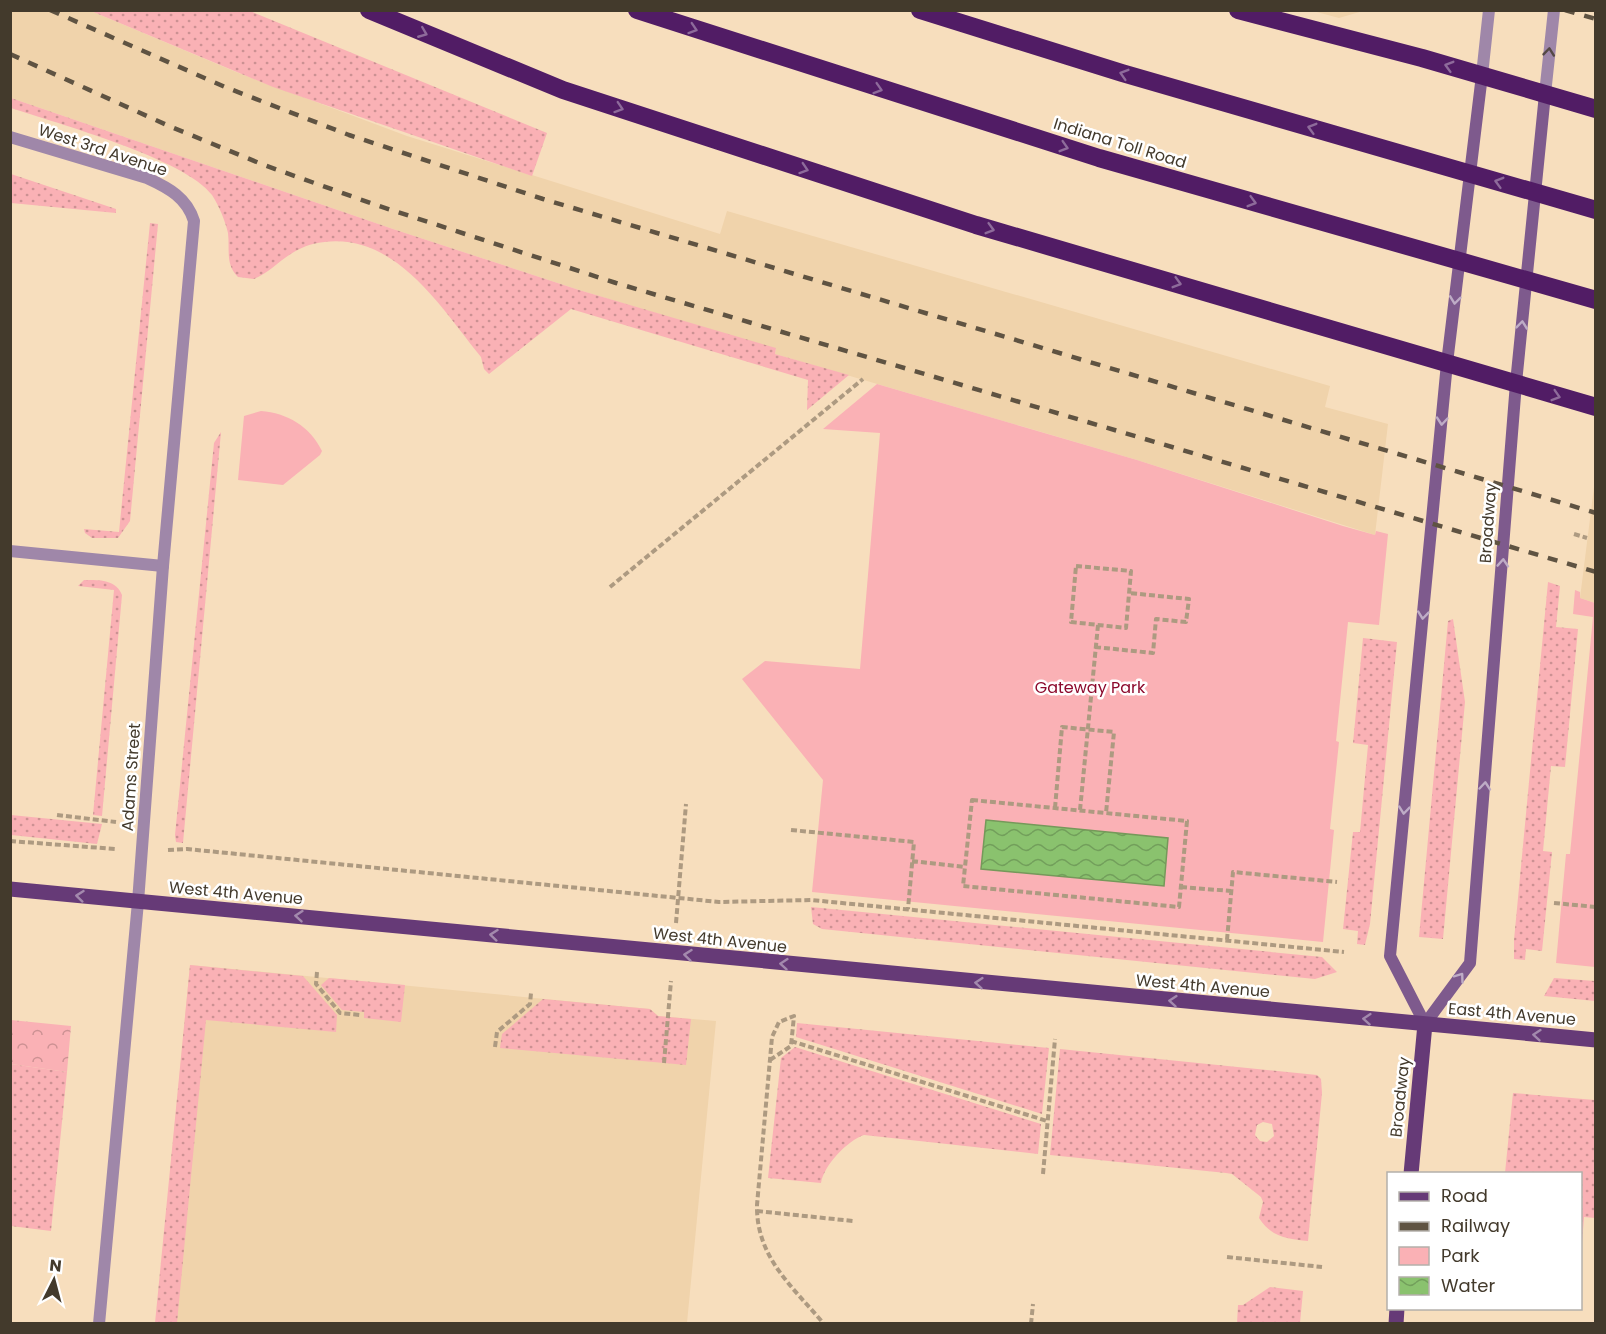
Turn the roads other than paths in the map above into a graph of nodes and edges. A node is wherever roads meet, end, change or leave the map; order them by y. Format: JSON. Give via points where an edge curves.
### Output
{"nodes":[{"id":1,"x":369,"y":10,"type":"edge"},
{"id":2,"x":638,"y":10,"type":"edge"},
{"id":3,"x":920,"y":10,"type":"edge"},
{"id":4,"x":1238,"y":10,"type":"edge"},
{"id":5,"x":1489,"y":10,"type":"edge"},
{"id":6,"x":1554,"y":10,"type":"edge"},
{"id":7,"x":1482,"y":75,"type":"junction"},
{"id":8,"x":1545,"y":94,"type":"junction"},
{"id":9,"x":1596,"y":109,"type":"edge"},
{"id":10,"x":10,"y":137,"type":"edge"},
{"id":11,"x":1596,"y":210,"type":"edge"},
{"id":12,"x":194,"y":233,"type":"joint"},
{"id":13,"x":1596,"y":300,"type":"edge"},
{"id":14,"x":1447,"y":363,"type":"junction"},
{"id":15,"x":1516,"y":383,"type":"junction"},
{"id":16,"x":1596,"y":407,"type":"edge"},
{"id":17,"x":10,"y":551,"type":"edge"},
{"id":18,"x":163,"y":566,"type":"junction"},
{"id":19,"x":10,"y":889,"type":"edge"},
{"id":20,"x":138,"y":902,"type":"junction"},
{"id":21,"x":1425,"y":1024,"type":"junction"},
{"id":22,"x":1596,"y":1040,"type":"edge"},
{"id":23,"x":1410,"y":1172,"type":"edge"},
{"id":24,"x":99,"y":1323,"type":"edge"}],
"edges":[{"from":1,"to":14,"type":"highway","one_way":true,"via":[[563,90],[953,218]]},
{"from":2,"to":13,"type":"highway","name":"Indiana Toll Road","one_way":true,"via":[[1100,158]]},
{"from":11,"to":3,"type":"highway","one_way":true,"via":[[1122,73]]},
{"from":7,"to":4,"type":"highway","one_way":true},
{"from":5,"to":7,"type":"street"},
{"from":8,"to":6,"type":"street","name":"Broadway","one_way":true},
{"from":7,"to":8,"type":"highway"},
{"from":7,"to":14,"type":"main road","one_way":true},
{"from":8,"to":9,"type":"highway"},
{"from":15,"to":8,"type":"main road","name":"Broadway","one_way":true},
{"from":10,"to":12,"type":"street","name":"West 3rd Avenue","via":[[147,178],[168,188],[191,211]]},
{"from":12,"to":18,"type":"street","name":"Adams Street"},
{"from":14,"to":15,"type":"highway"},
{"from":14,"to":21,"type":"main road","one_way":true,"via":[[1390,956]]},
{"from":15,"to":16,"type":"highway","one_way":true},
{"from":21,"to":15,"type":"main road","name":"Broadway","one_way":true,"via":[[1470,963]]},
{"from":17,"to":18,"type":"street"},
{"from":18,"to":20,"type":"street","name":"Adams Street"},
{"from":20,"to":19,"type":"main road","name":"West 4th Avenue","one_way":true},
{"from":21,"to":20,"type":"main road","name":"West 4th Avenue","one_way":true},
{"from":20,"to":24,"type":"street","name":"Adams Street"},
{"from":22,"to":21,"type":"main road","name":"East 4th Avenue","one_way":true},
{"from":21,"to":23,"type":"main road","name":"Broadway"}]}
